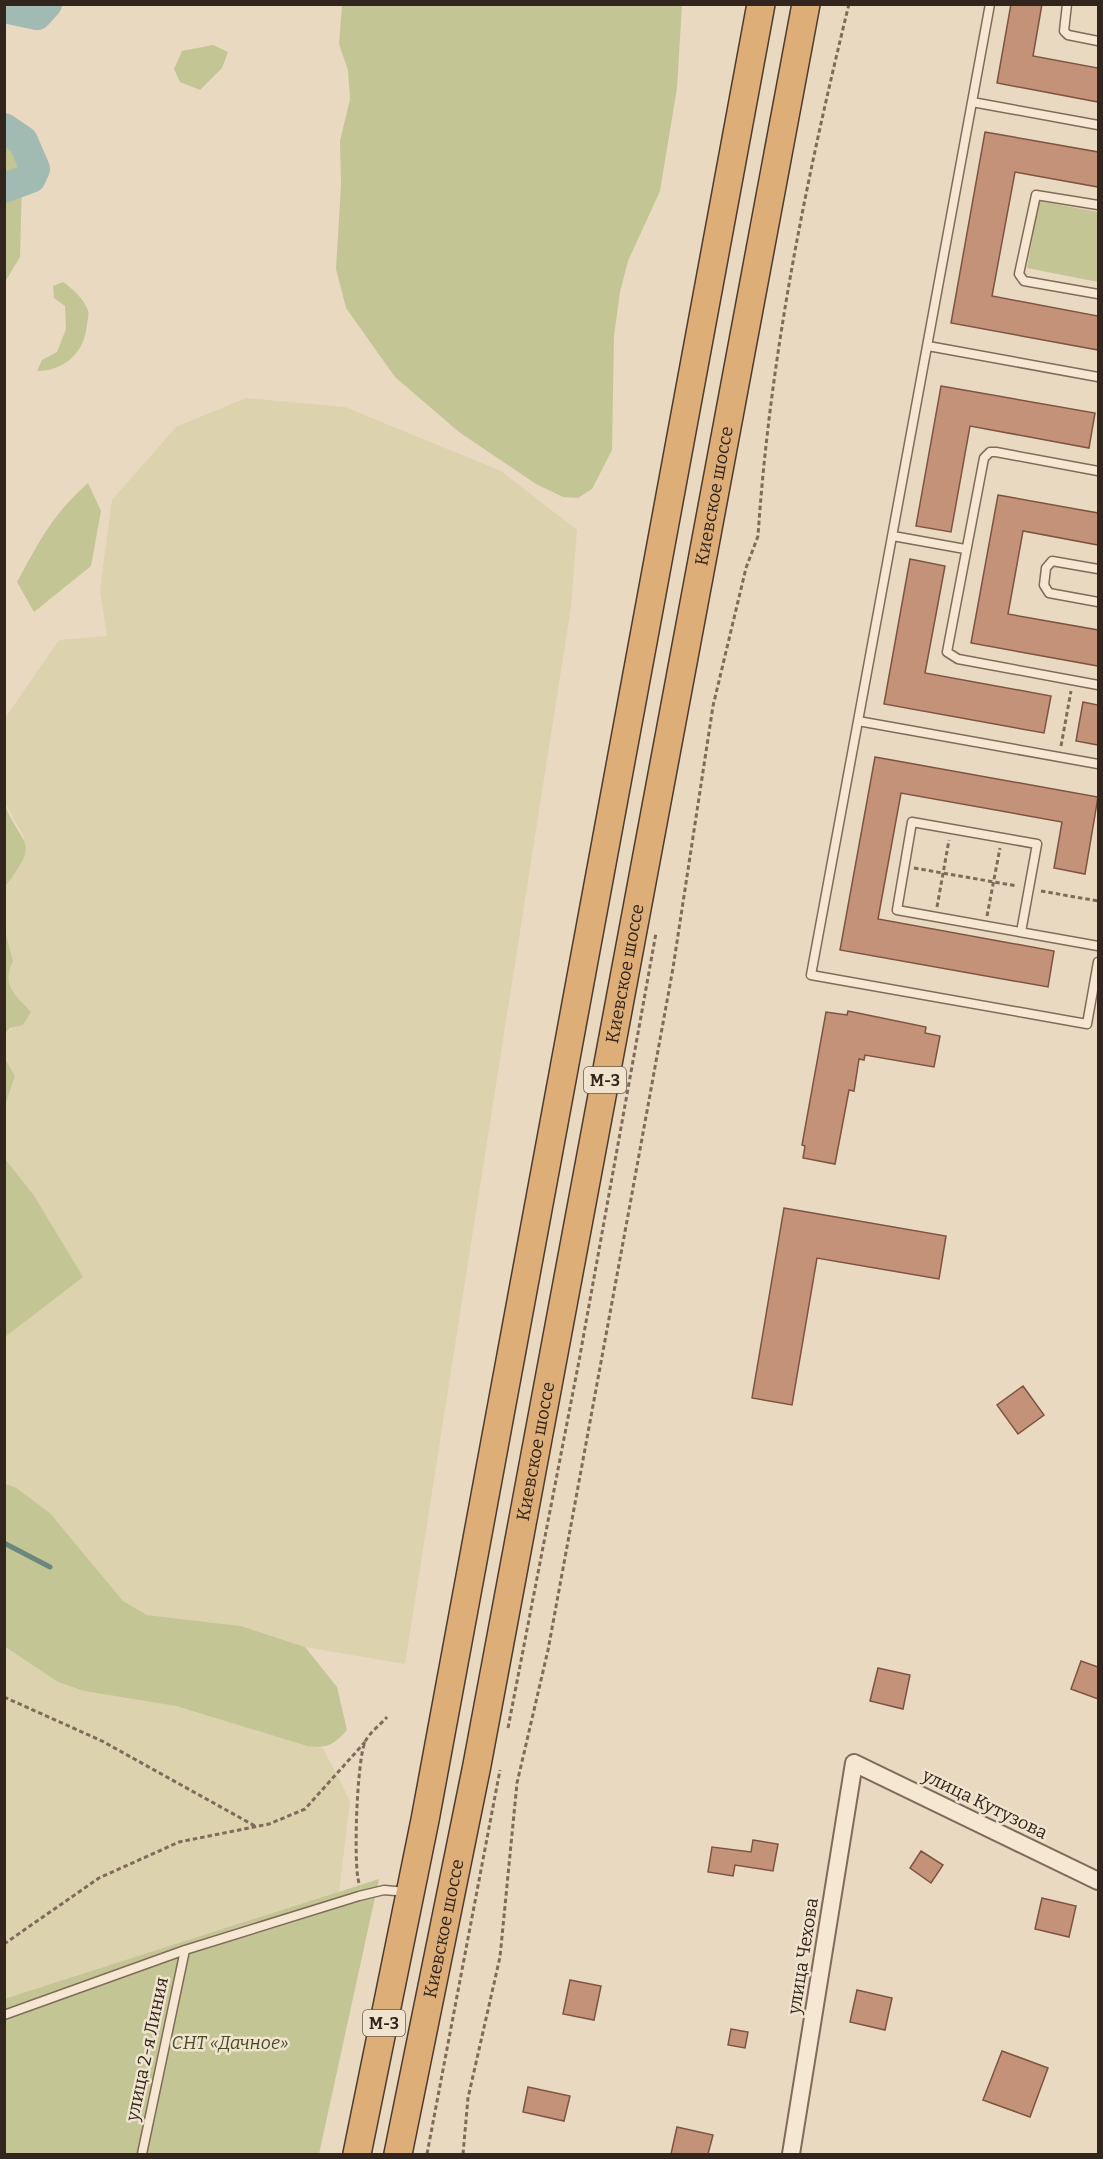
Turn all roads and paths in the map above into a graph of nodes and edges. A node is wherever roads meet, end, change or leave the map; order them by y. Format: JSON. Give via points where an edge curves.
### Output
{"nodes":[{"id":1,"x":761,"y":4,"type":"edge"},
{"id":2,"x":806,"y":4,"type":"edge"},
{"id":3,"x":849,"y":4,"type":"edge"},
{"id":4,"x":990,"y":4,"type":"edge"},
{"id":5,"x":1067,"y":4,"type":"edge"},
{"id":6,"x":1098,"y":41,"type":"edge"},
{"id":7,"x":972,"y":102,"type":"junction"},
{"id":8,"x":1098,"y":125,"type":"edge"},
{"id":9,"x":1098,"y":205,"type":"edge"},
{"id":10,"x":1098,"y":294,"type":"edge"},
{"id":11,"x":928,"y":346,"type":"junction"},
{"id":12,"x":1098,"y":377,"type":"edge"},
{"id":13,"x":1098,"y":471,"type":"edge"},
{"id":14,"x":893,"y":536,"type":"junction"},
{"id":15,"x":965,"y":549,"type":"junction"},
{"id":16,"x":1098,"y":569,"type":"edge"},
{"id":17,"x":1098,"y":602,"type":"edge"},
{"id":18,"x":1073,"y":680,"type":"junction"},
{"id":19,"x":1098,"y":685,"type":"edge"},
{"id":20,"x":858,"y":721,"type":"junction"},
{"id":21,"x":1059,"y":757,"type":"junction"},
{"id":22,"x":1098,"y":764,"type":"edge"},
{"id":23,"x":951,"y":829,"type":"junction"},
{"id":24,"x":1001,"y":838,"type":"junction"},
{"id":25,"x":904,"y":866,"type":"junction"},
{"id":26,"x":944,"y":873,"type":"junction"},
{"id":27,"x":994,"y":882,"type":"junction"},
{"id":28,"x":1029,"y":888,"type":"junction"},
{"id":29,"x":1098,"y":901,"type":"edge"},
{"id":30,"x":935,"y":917,"type":"junction"},
{"id":31,"x":986,"y":926,"type":"junction"},
{"id":32,"x":1021,"y":932,"type":"junction"},
{"id":33,"x":1098,"y":946,"type":"edge"},
{"id":34,"x":1098,"y":962,"type":"edge"},
{"id":35,"x":4,"y":1696,"type":"edge"},
{"id":36,"x":387,"y":1717,"type":"dead end"},
{"id":37,"x":365,"y":1742,"type":"junction"},
{"id":38,"x":854,"y":1763,"type":"joint"},
{"id":39,"x":257,"y":1826,"type":"junction"},
{"id":40,"x":1098,"y":1881,"type":"edge"},
{"id":41,"x":411,"y":1892,"type":"junction"},
{"id":42,"x":364,"y":1895,"type":"junction"},
{"id":43,"x":4,"y":1944,"type":"edge"},
{"id":44,"x":185,"y":1950,"type":"junction"},
{"id":45,"x":4,"y":2014,"type":"edge"},
{"id":46,"x":142,"y":2154,"type":"edge"},
{"id":47,"x":357,"y":2154,"type":"edge"},
{"id":48,"x":398,"y":2154,"type":"edge"},
{"id":49,"x":463,"y":2154,"type":"edge"},
{"id":50,"x":791,"y":2154,"type":"edge"}],
"edges":[{"from":1,"to":41,"type":"highway","number":"М-3"},
{"from":2,"to":48,"type":"highway","name":"Киевское шоссе","number":"М-3","via":[[479,1753]]},
{"from":3,"to":49,"type":"path","via":[[811,159],[782,329],[758,536],[746,568],[713,706],[673,968],[629,1210],[548,1650],[517,1784],[500,1958],[468,2098]]},
{"from":4,"to":7,"type":"lane"},
{"from":5,"to":6,"type":"lane","via":[[1064,32]]},
{"from":7,"to":8,"type":"lane"},
{"from":7,"to":11,"type":"lane"},
{"from":9,"to":10,"type":"lane","via":[[1036,195],[1019,274],[1024,281]]},
{"from":11,"to":12,"type":"lane"},
{"from":11,"to":14,"type":"lane"},
{"from":13,"to":15,"type":"lane","via":[[990,452],[980,465]]},
{"from":14,"to":15,"type":"lane"},
{"from":14,"to":20,"type":"lane"},
{"from":15,"to":18,"type":"lane","via":[[948,644],[951,656]]},
{"from":16,"to":17,"type":"lane","via":[[1052,561],[1046,568],[1044,585],[1049,593]]},
{"from":18,"to":19,"type":"lane"},
{"from":18,"to":21,"type":"path"},
{"from":20,"to":21,"type":"lane"},
{"from":20,"to":34,"type":"lane","via":[[812,975],[1087,1024]]},
{"from":21,"to":22,"type":"lane"},
{"from":23,"to":24,"type":"lane"},
{"from":23,"to":25,"type":"lane","via":[[912,822]]},
{"from":23,"to":26,"type":"path"},
{"from":24,"to":27,"type":"path"},
{"from":24,"to":28,"type":"lane","via":[[1037,844]]},
{"from":25,"to":26,"type":"path"},
{"from":25,"to":30,"type":"lane","via":[[897,910]]},
{"from":26,"to":27,"type":"path"},
{"from":26,"to":30,"type":"path"},
{"from":27,"to":28,"type":"path"},
{"from":27,"to":31,"type":"path"},
{"from":28,"to":29,"type":"path"},
{"from":28,"to":32,"type":"lane"},
{"from":30,"to":31,"type":"lane"},
{"from":31,"to":32,"type":"lane"},
{"from":32,"to":33,"type":"lane"},
{"from":35,"to":39,"type":"path","via":[[102,1741]]},
{"from":36,"to":37,"type":"path"},
{"from":37,"to":39,"type":"path","via":[[305,1809]]},
{"from":37,"to":42,"type":"path","via":[[357,1786],[356,1857],[356,1875]]},
{"from":38,"to":40,"type":"street","name":"улица Кутузова"},
{"from":38,"to":50,"type":"street","name":"улица Чехова"},
{"from":39,"to":43,"type":"path","via":[[179,1842],[99,1878]]},
{"from":41,"to":42,"type":"lane","via":[[390,1890]]},
{"from":41,"to":47,"type":"highway","number":"М-3"},
{"from":42,"to":44,"type":"lane"},
{"from":44,"to":45,"type":"lane"},
{"from":44,"to":46,"type":"lane","name":"улица 2-я Линия"}]}
